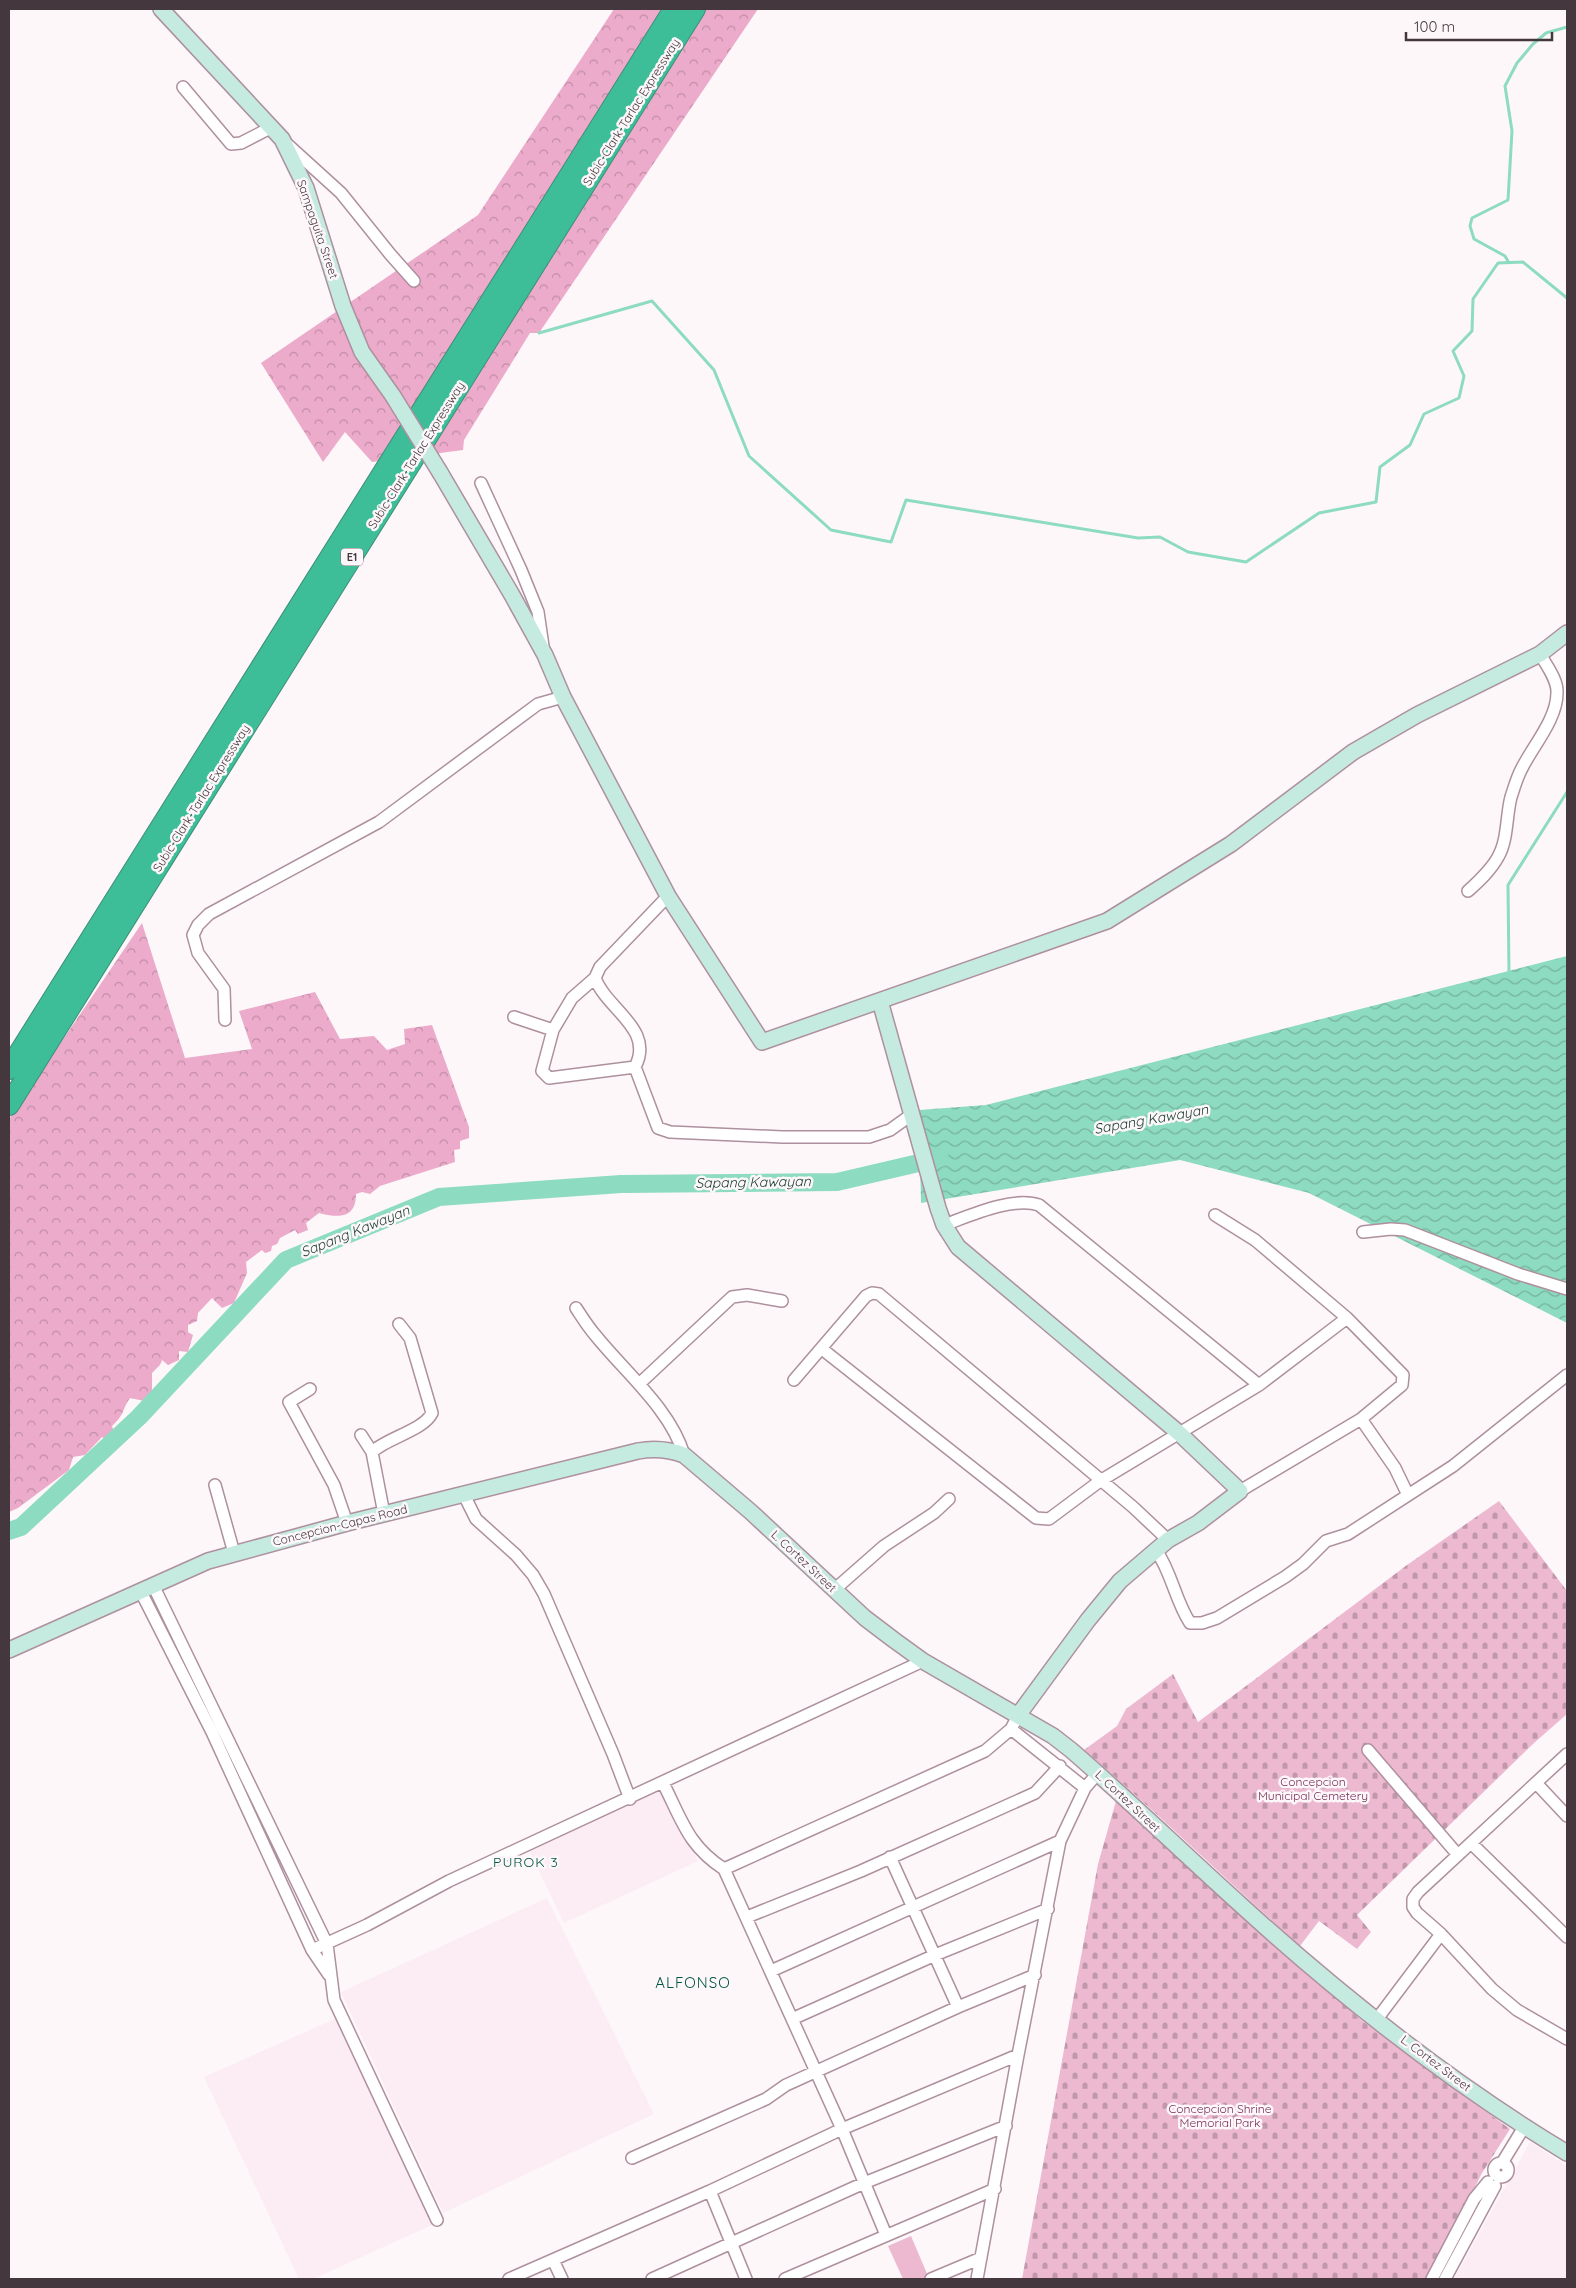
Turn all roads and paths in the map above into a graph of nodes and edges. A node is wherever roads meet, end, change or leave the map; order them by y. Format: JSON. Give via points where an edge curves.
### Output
{"nodes":[{"id":1,"x":161,"y":9,"type":"edge"},
{"id":2,"x":674,"y":9,"type":"edge"},
{"id":3,"x":695,"y":9,"type":"edge"},
{"id":4,"x":183,"y":87,"type":"dead end"},
{"id":5,"x":272,"y":127,"type":"junction"},
{"id":6,"x":282,"y":139,"type":"junction"},
{"id":7,"x":414,"y":281,"type":"dead end"},
{"id":8,"x":481,"y":483,"type":"dead end"},
{"id":9,"x":1567,"y":633,"type":"edge"},
{"id":10,"x":1540,"y":654,"type":"junction"},
{"id":11,"x":545,"y":655,"type":"junction"},
{"id":12,"x":563,"y":697,"type":"junction"},
{"id":13,"x":1468,"y":891,"type":"dead end"},
{"id":14,"x":668,"y":896,"type":"junction"},
{"id":15,"x":594,"y":978,"type":"junction"},
{"id":16,"x":880,"y":1001,"type":"junction"},
{"id":17,"x":514,"y":1017,"type":"dead end"},
{"id":18,"x":225,"y":1020,"type":"dead end"},
{"id":19,"x":553,"y":1030,"type":"junction"},
{"id":20,"x":634,"y":1067,"type":"junction"},
{"id":21,"x":9,"y":1069,"type":"edge"},
{"id":22,"x":9,"y":1105,"type":"edge"},
{"id":23,"x":913,"y":1120,"type":"junction"},
{"id":24,"x":1214,"y":1215,"type":"dead end"},
{"id":25,"x":944,"y":1225,"type":"junction"},
{"id":26,"x":1363,"y":1232,"type":"dead end"},
{"id":27,"x":1567,"y":1289,"type":"edge"},
{"id":28,"x":782,"y":1301,"type":"dead end"},
{"id":29,"x":576,"y":1308,"type":"dead end"},
{"id":30,"x":1347,"y":1318,"type":"junction"},
{"id":31,"x":399,"y":1324,"type":"dead end"},
{"id":32,"x":822,"y":1349,"type":"junction"},
{"id":33,"x":1567,"y":1375,"type":"edge"},
{"id":34,"x":794,"y":1380,"type":"dead end"},
{"id":35,"x":639,"y":1384,"type":"junction"},
{"id":36,"x":1259,"y":1385,"type":"junction"},
{"id":37,"x":310,"y":1388,"type":"dead end"},
{"id":38,"x":1361,"y":1419,"type":"junction"},
{"id":39,"x":1180,"y":1434,"type":"junction"},
{"id":40,"x":361,"y":1435,"type":"dead end"},
{"id":41,"x":372,"y":1452,"type":"junction"},
{"id":42,"x":684,"y":1455,"type":"junction"},
{"id":43,"x":1100,"y":1481,"type":"junction"},
{"id":44,"x":215,"y":1485,"type":"dead end"},
{"id":45,"x":1240,"y":1491,"type":"junction"},
{"id":46,"x":463,"y":1494,"type":"junction"},
{"id":47,"x":1408,"y":1495,"type":"junction"},
{"id":48,"x":949,"y":1499,"type":"dead end"},
{"id":49,"x":384,"y":1514,"type":"junction"},
{"id":50,"x":346,"y":1523,"type":"junction"},
{"id":51,"x":1168,"y":1540,"type":"junction"},
{"id":52,"x":1156,"y":1550,"type":"junction"},
{"id":53,"x":234,"y":1553,"type":"junction"},
{"id":54,"x":146,"y":1587,"type":"junction"},
{"id":55,"x":834,"y":1590,"type":"junction"},
{"id":56,"x":9,"y":1650,"type":"edge"},
{"id":57,"x":923,"y":1661,"type":"junction"},
{"id":58,"x":1019,"y":1714,"type":"junction"},
{"id":59,"x":1011,"y":1729,"type":"junction"},
{"id":60,"x":1368,"y":1750,"type":"dead end"},
{"id":61,"x":1567,"y":1754,"type":"edge"},
{"id":62,"x":1060,"y":1766,"type":"junction"},
{"id":63,"x":1098,"y":1773,"type":"junction"},
{"id":64,"x":664,"y":1783,"type":"junction"},
{"id":65,"x":1537,"y":1784,"type":"junction"},
{"id":66,"x":1085,"y":1788,"type":"junction"},
{"id":67,"x":630,"y":1799,"type":"junction"},
{"id":68,"x":1567,"y":1816,"type":"edge"},
{"id":69,"x":1060,"y":1841,"type":"junction"},
{"id":70,"x":1472,"y":1843,"type":"junction"},
{"id":71,"x":1458,"y":1855,"type":"junction"},
{"id":72,"x":890,"y":1857,"type":"junction"},
{"id":73,"x":724,"y":1869,"type":"junction"},
{"id":74,"x":913,"y":1906,"type":"junction"},
{"id":75,"x":1048,"y":1909,"type":"junction"},
{"id":76,"x":747,"y":1917,"type":"junction"},
{"id":77,"x":1441,"y":1934,"type":"junction"},
{"id":78,"x":1567,"y":1937,"type":"edge"},
{"id":79,"x":327,"y":1944,"type":"junction"},
{"id":80,"x":312,"y":1950,"type":"junction"},
{"id":81,"x":936,"y":1955,"type":"junction"},
{"id":82,"x":771,"y":1971,"type":"junction"},
{"id":83,"x":1035,"y":1975,"type":"junction"},
{"id":84,"x":331,"y":1978,"type":"junction"},
{"id":85,"x":958,"y":2007,"type":"junction"},
{"id":86,"x":792,"y":2019,"type":"junction"},
{"id":87,"x":1376,"y":2019,"type":"junction"},
{"id":88,"x":1567,"y":2039,"type":"edge"},
{"id":89,"x":1018,"y":2055,"type":"junction"},
{"id":90,"x":816,"y":2073,"type":"junction"},
{"id":91,"x":1006,"y":2126,"type":"junction"},
{"id":92,"x":842,"y":2129,"type":"junction"},
{"id":93,"x":1527,"y":2129,"type":"junction"},
{"id":94,"x":1567,"y":2153,"type":"edge"},
{"id":95,"x":632,"y":2158,"type":"dead end"},
{"id":96,"x":1497,"y":2175,"type":"junction"},
{"id":97,"x":864,"y":2184,"type":"junction"},
{"id":98,"x":995,"y":2189,"type":"junction"},
{"id":99,"x":710,"y":2191,"type":"junction"},
{"id":100,"x":437,"y":2220,"type":"dead end"},
{"id":101,"x":886,"y":2235,"type":"junction"},
{"id":102,"x":733,"y":2244,"type":"junction"},
{"id":103,"x":981,"y":2258,"type":"junction"},
{"id":104,"x":553,"y":2260,"type":"junction"},
{"id":105,"x":509,"y":2279,"type":"edge"},
{"id":106,"x":562,"y":2279,"type":"edge"},
{"id":107,"x":652,"y":2279,"type":"edge"},
{"id":108,"x":746,"y":2279,"type":"edge"},
{"id":109,"x":785,"y":2279,"type":"edge"},
{"id":110,"x":931,"y":2279,"type":"edge"},
{"id":111,"x":977,"y":2279,"type":"edge"},
{"id":112,"x":1432,"y":2279,"type":"edge"},
{"id":113,"x":1445,"y":2279,"type":"edge"}],
"edges":[{"from":1,"to":5,"type":"street","name":"Sampaguita Street"},
{"from":2,"to":21,"type":"highway","name":"Subic-Clark-Tarlac Expressway","number":"E1"},
{"from":3,"to":22,"type":"highway","name":"Subic-Clark-Tarlac Expressway","number":"E1"},
{"from":4,"to":5,"type":"street","via":[[231,144],[241,143]]},
{"from":5,"to":6,"type":"street","name":"Sampaguita Street"},
{"from":6,"to":7,"type":"street","via":[[341,193]]},
{"from":6,"to":11,"type":"street","name":"Sampaguita Street","bridge":true,"via":[[306,188],[343,306],[362,352],[393,396]]},
{"from":8,"to":11,"type":"street","via":[[538,612]]},
{"from":9,"to":10,"type":"street"},
{"from":10,"to":13,"type":"street","via":[[1556,684],[1555,703],[1542,736],[1522,768],[1511,798],[1498,857]]},
{"from":10,"to":16,"type":"street","via":[[1417,715],[1352,752],[1231,844],[1107,921]]},
{"from":11,"to":12,"type":"street","name":"Sampaguita Street"},
{"from":12,"to":14,"type":"street","name":"Sampaguita Street"},
{"from":12,"to":18,"type":"street","via":[[538,704],[379,822],[209,914],[193,935],[198,953],[224,989]]},
{"from":14,"to":15,"type":"street"},
{"from":14,"to":16,"type":"street","name":"Sampaguita Street","via":[[762,1042]]},
{"from":15,"to":19,"type":"street","via":[[572,998]]},
{"from":15,"to":20,"type":"street","via":[[600,990],[636,1032],[641,1045]]},
{"from":16,"to":23,"type":"street"},
{"from":17,"to":19,"type":"street"},
{"from":19,"to":20,"type":"street","via":[[542,1071],[549,1078]]},
{"from":20,"to":23,"type":"street","via":[[658,1128],[670,1132],[782,1137],[869,1136]]},
{"from":23,"to":25,"type":"street"},
{"from":24,"to":30,"type":"street","via":[[1255,1240]]},
{"from":25,"to":36,"type":"street","via":[[1005,1205],[1032,1203],[1039,1206]]},
{"from":25,"to":39,"type":"street","via":[[958,1247]]},
{"from":26,"to":27,"type":"street","via":[[1405,1230],[1518,1274]]},
{"from":28,"to":35,"type":"street","via":[[748,1295],[732,1298]]},
{"from":29,"to":35,"type":"street","via":[[595,1335]]},
{"from":30,"to":36,"type":"street"},
{"from":30,"to":38,"type":"street","via":[[1403,1376],[1402,1385]]},
{"from":31,"to":41,"type":"street","via":[[410,1338],[432,1413],[422,1423]]},
{"from":32,"to":34,"type":"street"},
{"from":32,"to":43,"type":"street","via":[[1036,1518],[1049,1519]]},
{"from":32,"to":43,"type":"street","via":[[866,1296],[879,1294]]},
{"from":33,"to":47,"type":"street","via":[[1453,1466]]},
{"from":35,"to":42,"type":"street","via":[[680,1440]]},
{"from":36,"to":39,"type":"street"},
{"from":37,"to":50,"type":"street","via":[[289,1402],[334,1485]]},
{"from":38,"to":45,"type":"street"},
{"from":38,"to":47,"type":"street","via":[[1395,1468]]},
{"from":39,"to":43,"type":"street"},
{"from":39,"to":45,"type":"street"},
{"from":40,"to":41,"type":"street"},
{"from":41,"to":49,"type":"street"},
{"from":42,"to":46,"type":"street","name":"Concepcion-Capas Road","via":[[655,1448]]},
{"from":42,"to":55,"type":"street","name":"L. Cortez Street"},
{"from":43,"to":51,"type":"street"},
{"from":44,"to":53,"type":"street"},
{"from":45,"to":51,"type":"street","via":[[1198,1523]]},
{"from":46,"to":49,"type":"street","name":"Concepcion-Capas Road"},
{"from":46,"to":67,"type":"street","via":[[476,1520],[516,1555],[544,1594]]},
{"from":47,"to":52,"type":"street","via":[[1348,1534],[1326,1541],[1285,1577],[1217,1618],[1202,1623],[1190,1624],[1181,1609],[1167,1567]]},
{"from":48,"to":55,"type":"street","via":[[934,1513],[884,1546]]},
{"from":49,"to":50,"type":"street","name":"Concepcion-Capas Road"},
{"from":50,"to":53,"type":"street","name":"Concepcion-Capas Road"},
{"from":51,"to":52,"type":"street"},
{"from":52,"to":58,"type":"street","via":[[1120,1581]]},
{"from":53,"to":54,"type":"street","name":"Concepcion-Capas Road"},
{"from":54,"to":56,"type":"street","name":"Concepcion-Capas Road"},
{"from":54,"to":79,"type":"street"},
{"from":54,"to":80,"type":"street"},
{"from":55,"to":57,"type":"street","name":"L. Cortez Street","via":[[865,1618]]},
{"from":57,"to":58,"type":"street","name":"L. Cortez Street"},
{"from":57,"to":64,"type":"street"},
{"from":58,"to":59,"type":"street"},
{"from":58,"to":63,"type":"street","name":"L. Cortez Street","via":[[1054,1736]]},
{"from":59,"to":62,"type":"street"},
{"from":59,"to":73,"type":"street","via":[[986,1751]]},
{"from":60,"to":71,"type":"street"},
{"from":61,"to":65,"type":"street"},
{"from":62,"to":66,"type":"street"},
{"from":62,"to":72,"type":"street","via":[[1035,1793]]},
{"from":63,"to":66,"type":"street"},
{"from":63,"to":87,"type":"street","name":"L. Cortez Street","via":[[1242,1907]]},
{"from":64,"to":67,"type":"street"},
{"from":64,"to":73,"type":"street","via":[[694,1844]]},
{"from":65,"to":68,"type":"street"},
{"from":65,"to":70,"type":"street"},
{"from":66,"to":69,"type":"street"},
{"from":67,"to":79,"type":"street","via":[[450,1881]]},
{"from":69,"to":74,"type":"street"},
{"from":69,"to":75,"type":"street"},
{"from":70,"to":71,"type":"street"},
{"from":70,"to":78,"type":"street"},
{"from":71,"to":77,"type":"street","via":[[1413,1899],[1417,1913]]},
{"from":72,"to":74,"type":"street"},
{"from":72,"to":76,"type":"street"},
{"from":73,"to":76,"type":"street"},
{"from":74,"to":81,"type":"street"},
{"from":74,"to":82,"type":"street"},
{"from":75,"to":81,"type":"street"},
{"from":75,"to":83,"type":"street"},
{"from":76,"to":82,"type":"street"},
{"from":77,"to":87,"type":"street"},
{"from":77,"to":88,"type":"street","via":[[1507,2002]]},
{"from":79,"to":80,"type":"street"},
{"from":79,"to":84,"type":"street"},
{"from":80,"to":84,"type":"street"},
{"from":81,"to":85,"type":"street"},
{"from":81,"to":86,"type":"street"},
{"from":82,"to":86,"type":"street"},
{"from":83,"to":85,"type":"street"},
{"from":83,"to":89,"type":"street"},
{"from":84,"to":100,"type":"street","via":[[334,2000],[346,2029]]},
{"from":85,"to":90,"type":"street"},
{"from":86,"to":90,"type":"street"},
{"from":87,"to":93,"type":"street","name":"L. Cortez Street"},
{"from":89,"to":91,"type":"street"},
{"from":89,"to":92,"type":"street"},
{"from":90,"to":92,"type":"street"},
{"from":90,"to":95,"type":"street","via":[[786,2085],[766,2099]]},
{"from":91,"to":97,"type":"street"},
{"from":91,"to":98,"type":"street"},
{"from":92,"to":97,"type":"street"},
{"from":92,"to":99,"type":"street"},
{"from":93,"to":94,"type":"street","name":"L. Cortez Street"},
{"from":93,"to":96,"type":"street"},
{"from":96,"to":112,"type":"street","via":[[1474,2200]]},
{"from":96,"to":113,"type":"street"},
{"from":97,"to":101,"type":"street"},
{"from":97,"to":102,"type":"street"},
{"from":98,"to":101,"type":"street"},
{"from":98,"to":103,"type":"street"},
{"from":99,"to":102,"type":"street"},
{"from":99,"to":104,"type":"street"},
{"from":101,"to":109,"type":"street"},
{"from":102,"to":107,"type":"street"},
{"from":102,"to":108,"type":"street"},
{"from":103,"to":110,"type":"street"},
{"from":103,"to":111,"type":"street"},
{"from":104,"to":105,"type":"street"},
{"from":104,"to":106,"type":"street"}]}
